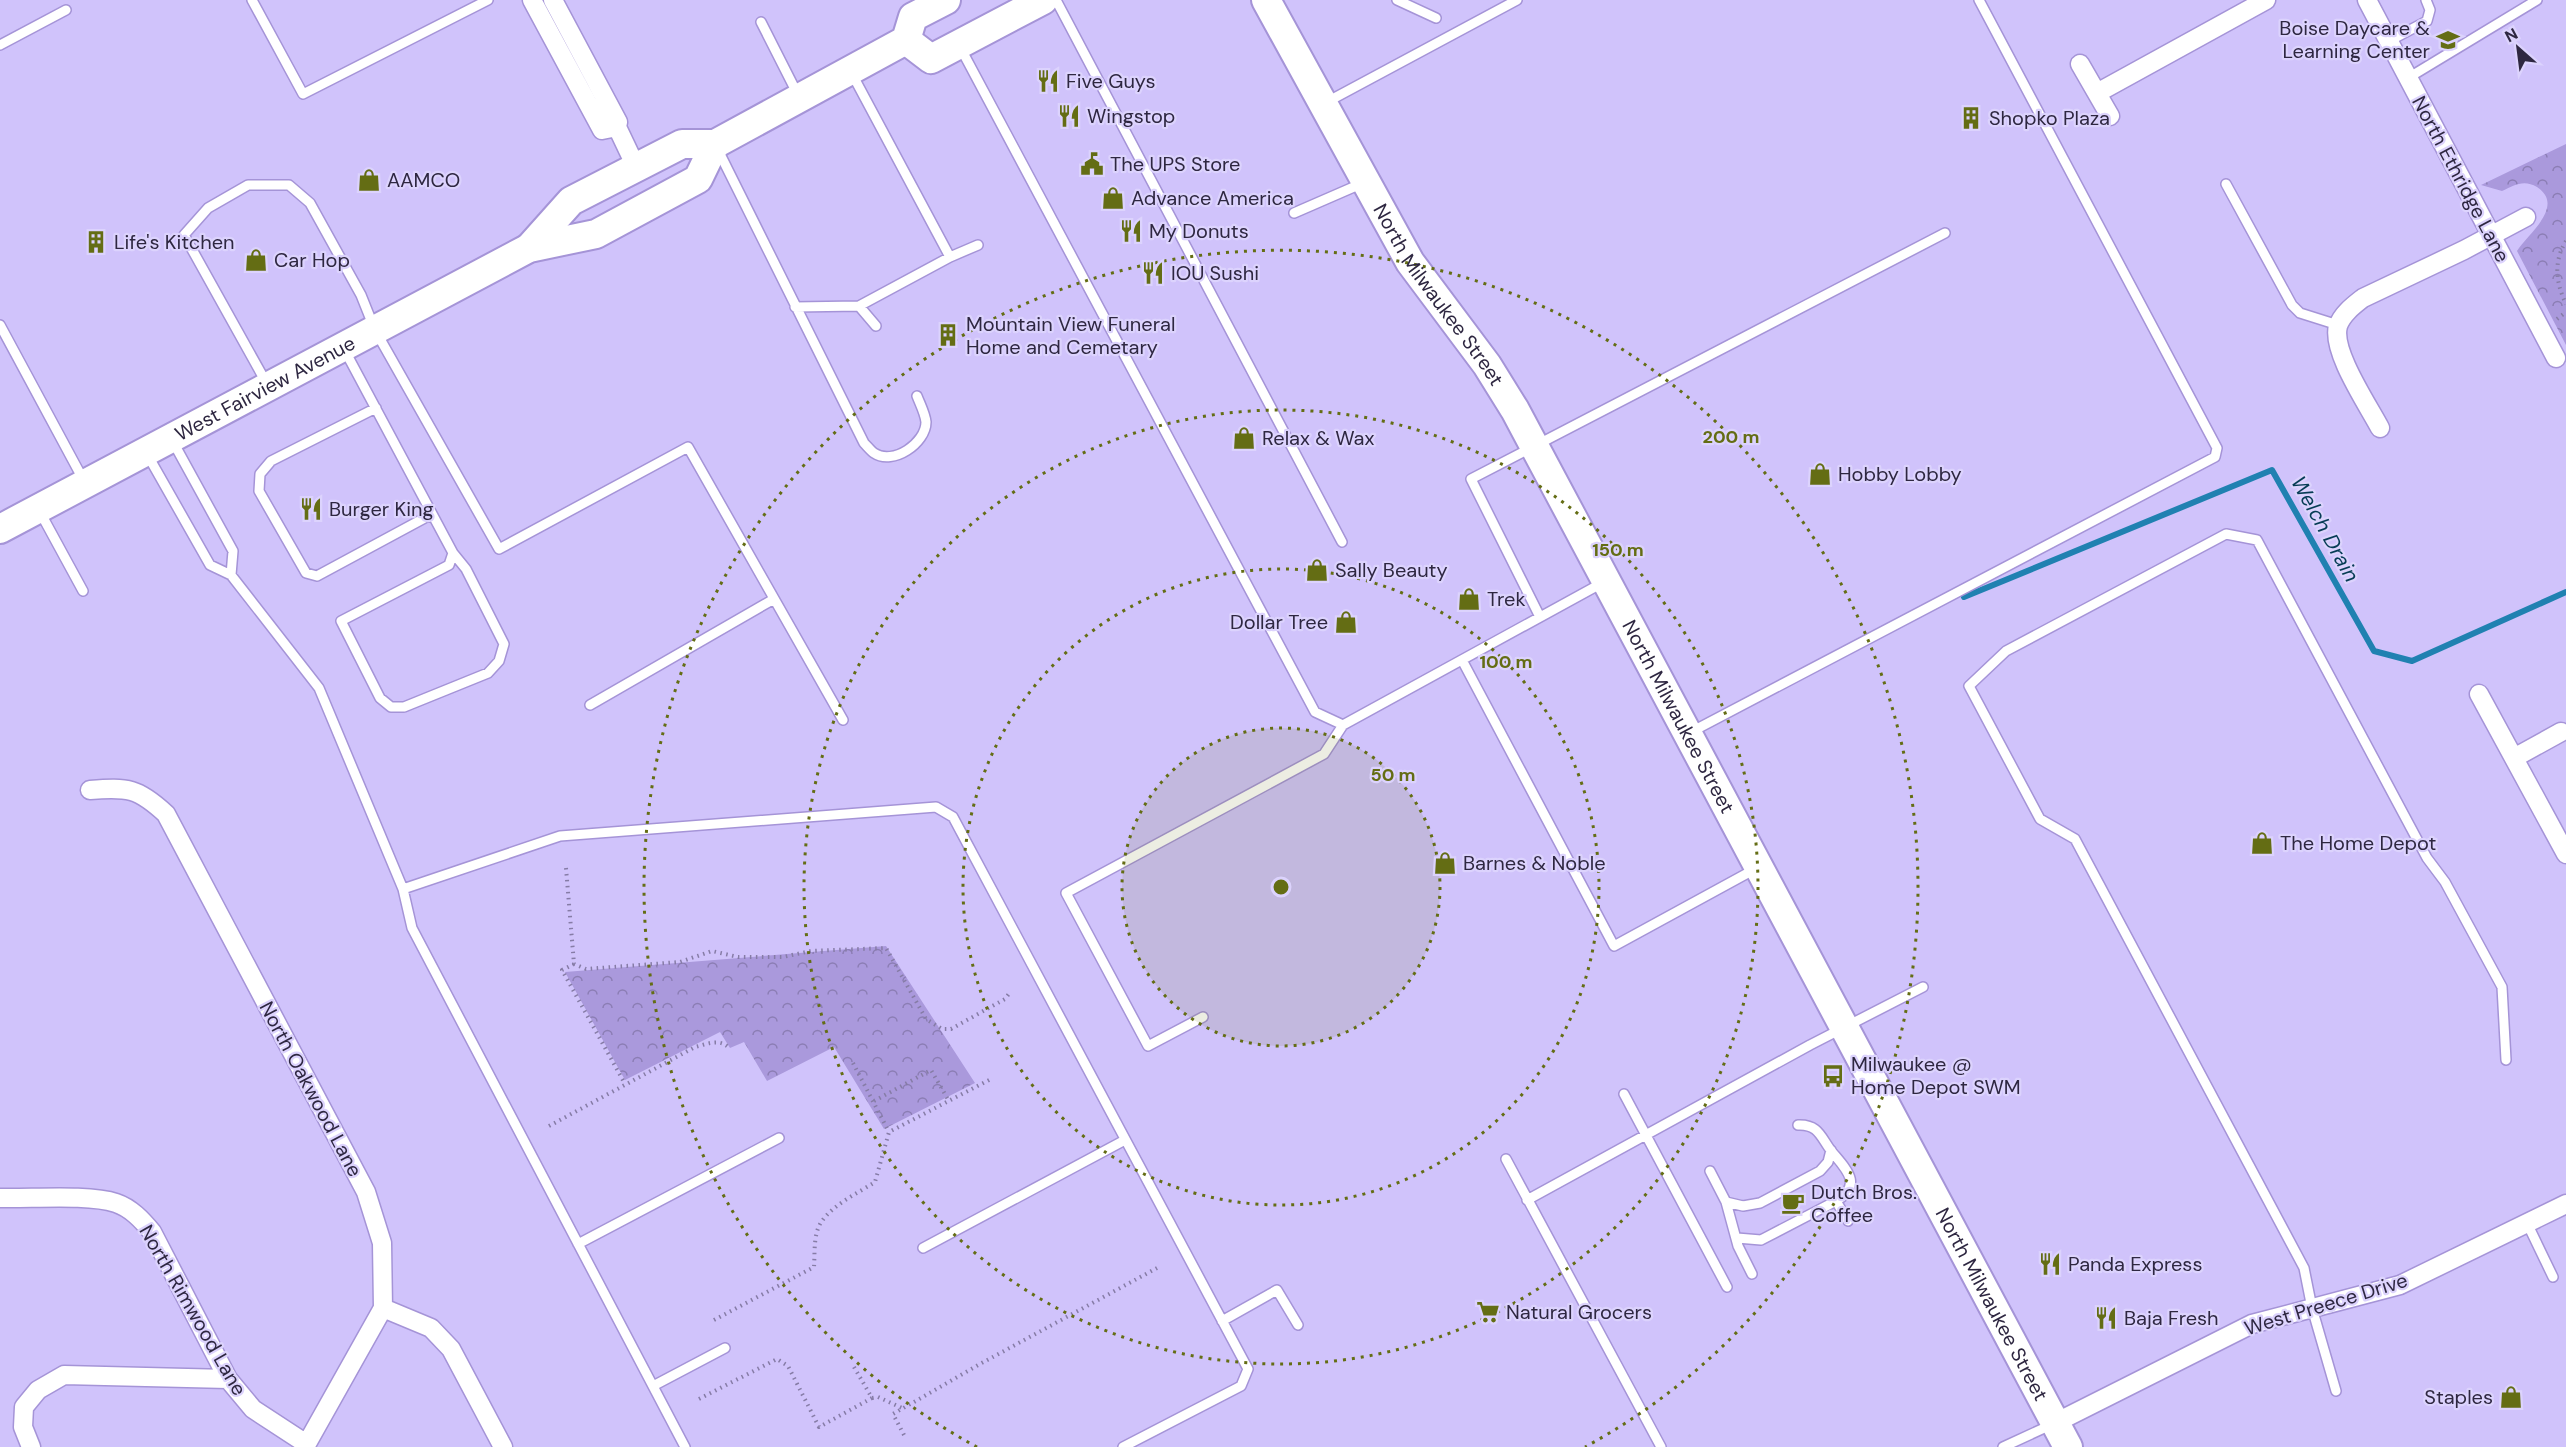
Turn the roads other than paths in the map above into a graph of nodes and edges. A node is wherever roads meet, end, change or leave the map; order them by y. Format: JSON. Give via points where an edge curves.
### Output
{"nodes":[{"id":1,"x":252,"y":0,"type":"edge"},
{"id":2,"x":488,"y":0,"type":"edge"},
{"id":3,"x":532,"y":0,"type":"edge"},
{"id":4,"x":553,"y":0,"type":"edge"},
{"id":5,"x":946,"y":0,"type":"edge"},
{"id":6,"x":1043,"y":0,"type":"edge"},
{"id":7,"x":1056,"y":0,"type":"edge"},
{"id":8,"x":1266,"y":0,"type":"edge"},
{"id":9,"x":1397,"y":0,"type":"edge"},
{"id":10,"x":1517,"y":0,"type":"edge"},
{"id":11,"x":1979,"y":0,"type":"edge"},
{"id":12,"x":2266,"y":0,"type":"edge"},
{"id":13,"x":2367,"y":0,"type":"edge"},
{"id":14,"x":2426,"y":0,"type":"edge"},
{"id":15,"x":2537,"y":0,"type":"edge"},
{"id":16,"x":66,"y":10,"type":"dead end"},
{"id":17,"x":1436,"y":18,"type":"dead end"},
{"id":18,"x":761,"y":22,"type":"dead end"},
{"id":19,"x":906,"y":40,"type":"junction"},
{"id":20,"x":2389,"y":41,"type":"junction"},
{"id":21,"x":0,"y":45,"type":"edge"},
{"id":22,"x":959,"y":45,"type":"junction"},
{"id":23,"x":2080,"y":64,"type":"dead end"},
{"id":24,"x":850,"y":70,"type":"junction"},
{"id":25,"x":2408,"y":78,"type":"junction"},
{"id":26,"x":2097,"y":93,"type":"junction"},
{"id":27,"x":800,"y":98,"type":"junction"},
{"id":28,"x":1323,"y":104,"type":"junction"},
{"id":29,"x":2110,"y":116,"type":"dead end"},
{"id":30,"x":617,"y":128,"type":"junction"},
{"id":31,"x":715,"y":144,"type":"junction"},
{"id":32,"x":636,"y":167,"type":"junction"},
{"id":33,"x":1367,"y":181,"type":"junction"},
{"id":34,"x":2226,"y":184,"type":"dead end"},
{"id":35,"x":1294,"y":213,"type":"dead end"},
{"id":36,"x":2526,"y":217,"type":"dead end"},
{"id":37,"x":1945,"y":233,"type":"dead end"},
{"id":38,"x":2491,"y":236,"type":"junction"},
{"id":39,"x":978,"y":245,"type":"dead end"},
{"id":40,"x":529,"y":248,"type":"junction"},
{"id":41,"x":950,"y":257,"type":"junction"},
{"id":42,"x":859,"y":306,"type":"junction"},
{"id":43,"x":795,"y":307,"type":"junction"},
{"id":44,"x":2338,"y":325,"type":"junction"},
{"id":45,"x":0,"y":326,"type":"edge"},
{"id":46,"x":876,"y":327,"type":"dead end"},
{"id":47,"x":375,"y":330,"type":"junction"},
{"id":48,"x":343,"y":347,"type":"junction"},
{"id":49,"x":2556,"y":358,"type":"dead end"},
{"id":50,"x":269,"y":386,"type":"junction"},
{"id":51,"x":917,"y":396,"type":"dead end"},
{"id":52,"x":376,"y":408,"type":"junction"},
{"id":53,"x":2380,"y":428,"type":"dead end"},
{"id":54,"x":171,"y":438,"type":"junction"},
{"id":55,"x":1534,"y":446,"type":"junction"},
{"id":56,"x":145,"y":452,"type":"junction"},
{"id":57,"x":86,"y":483,"type":"junction"},
{"id":58,"x":38,"y":509,"type":"junction"},
{"id":59,"x":432,"y":514,"type":"junction"},
{"id":60,"x":0,"y":529,"type":"edge"},
{"id":61,"x":1342,"y":542,"type":"dead end"},
{"id":62,"x":453,"y":553,"type":"junction"},
{"id":63,"x":231,"y":575,"type":"junction"},
{"id":64,"x":1606,"y":581,"type":"junction"},
{"id":65,"x":83,"y":591,"type":"dead end"},
{"id":66,"x":774,"y":599,"type":"junction"},
{"id":67,"x":1540,"y":617,"type":"junction"},
{"id":68,"x":1462,"y":660,"type":"junction"},
{"id":69,"x":2479,"y":694,"type":"dead end"},
{"id":70,"x":590,"y":705,"type":"dead end"},
{"id":71,"x":843,"y":720,"type":"dead end"},
{"id":72,"x":1343,"y":724,"type":"junction"},
{"id":73,"x":2563,"y":731,"type":"edge"},
{"id":74,"x":1688,"y":734,"type":"junction"},
{"id":75,"x":2514,"y":758,"type":"junction"},
{"id":76,"x":90,"y":790,"type":"dead end"},
{"id":77,"x":2566,"y":854,"type":"edge"},
{"id":78,"x":1759,"y":867,"type":"junction"},
{"id":79,"x":403,"y":889,"type":"junction"},
{"id":80,"x":1923,"y":987,"type":"dead end"},
{"id":81,"x":1203,"y":1017,"type":"dead end"},
{"id":82,"x":1845,"y":1027,"type":"junction"},
{"id":83,"x":2506,"y":1060,"type":"dead end"},
{"id":84,"x":1624,"y":1094,"type":"dead end"},
{"id":85,"x":1798,"y":1125,"type":"dead end"},
{"id":86,"x":1646,"y":1135,"type":"junction"},
{"id":87,"x":779,"y":1138,"type":"dead end"},
{"id":88,"x":1125,"y":1140,"type":"junction"},
{"id":89,"x":1831,"y":1150,"type":"junction"},
{"id":90,"x":1506,"y":1159,"type":"dead end"},
{"id":91,"x":1710,"y":1172,"type":"dead end"},
{"id":92,"x":0,"y":1198,"type":"edge"},
{"id":93,"x":1527,"y":1200,"type":"junction"},
{"id":94,"x":1836,"y":1201,"type":"junction"},
{"id":95,"x":1726,"y":1202,"type":"junction"},
{"id":96,"x":2566,"y":1204,"type":"edge"},
{"id":97,"x":1848,"y":1221,"type":"dead end"},
{"id":98,"x":2527,"y":1223,"type":"junction"},
{"id":99,"x":1737,"y":1238,"type":"junction"},
{"id":100,"x":578,"y":1244,"type":"junction"},
{"id":101,"x":922,"y":1248,"type":"dead end"},
{"id":102,"x":1752,"y":1274,"type":"dead end"},
{"id":103,"x":2553,"y":1277,"type":"dead end"},
{"id":104,"x":1727,"y":1287,"type":"dead end"},
{"id":105,"x":383,"y":1308,"type":"junction"},
{"id":106,"x":2312,"y":1308,"type":"junction"},
{"id":107,"x":1222,"y":1321,"type":"junction"},
{"id":108,"x":1298,"y":1325,"type":"dead end"},
{"id":109,"x":725,"y":1348,"type":"dead end"},
{"id":110,"x":228,"y":1379,"type":"junction"},
{"id":111,"x":653,"y":1386,"type":"junction"},
{"id":112,"x":2336,"y":1391,"type":"dead end"},
{"id":113,"x":2061,"y":1435,"type":"edge"},
{"id":114,"x":305,"y":1445,"type":"edge"},
{"id":115,"x":31,"y":1447,"type":"edge"},
{"id":116,"x":503,"y":1447,"type":"edge"},
{"id":117,"x":685,"y":1447,"type":"edge"},
{"id":118,"x":1123,"y":1447,"type":"edge"},
{"id":119,"x":1661,"y":1447,"type":"edge"},
{"id":120,"x":2003,"y":1447,"type":"edge"}],
"edges":[{"from":1,"to":2,"type":"lane","via":[[303,94]]},
{"from":3,"to":30,"type":"street","via":[[603,130]]},
{"from":4,"to":30,"type":"street","via":[[618,122]]},
{"from":5,"to":19,"type":"main road","via":[[913,17]]},
{"from":6,"to":22,"type":"main road"},
{"from":7,"to":61,"type":"lane"},
{"from":8,"to":28,"type":"main road","name":"North Milwaukee Street"},
{"from":9,"to":17,"type":"lane"},
{"from":10,"to":28,"type":"lane"},
{"from":11,"to":74,"type":"lane","via":[[2217,448],[2215,457]]},
{"from":12,"to":26,"type":"street"},
{"from":13,"to":20,"type":"street","name":"North Ethridge Lane"},
{"from":14,"to":20,"type":"lane","via":[[2430,10],[2427,21]]},
{"from":15,"to":25,"type":"lane"},
{"from":16,"to":21,"type":"lane"},
{"from":18,"to":27,"type":"lane"},
{"from":19,"to":22,"type":"main road","via":[[931,59]]},
{"from":19,"to":24,"type":"main road","name":"West Fairview Avenue"},
{"from":20,"to":25,"type":"street","name":"North Ethridge Lane"},
{"from":22,"to":72,"type":"lane","via":[[1316,712]]},
{"from":23,"to":26,"type":"street"},
{"from":24,"to":27,"type":"main road","name":"West Fairview Avenue"},
{"from":24,"to":41,"type":"lane"},
{"from":25,"to":38,"type":"street","name":"North Ethridge Lane"},
{"from":26,"to":29,"type":"street"},
{"from":27,"to":31,"type":"main road","name":"West Fairview Avenue"},
{"from":28,"to":33,"type":"main road","name":"North Milwaukee Street"},
{"from":30,"to":32,"type":"street"},
{"from":31,"to":32,"type":"main road","name":"West Fairview Avenue","via":[[682,144]]},
{"from":31,"to":40,"type":"main road","name":"West Fairview Avenue","via":[[698,178],[596,234]]},
{"from":31,"to":43,"type":"lane"},
{"from":32,"to":40,"type":"main road","name":"West Fairview Avenue","via":[[571,201]]},
{"from":33,"to":35,"type":"lane"},
{"from":33,"to":55,"type":"main road","name":"North Milwaukee Street","via":[[1410,262],[1486,365]]},
{"from":34,"to":44,"type":"lane","via":[[2292,305],[2300,313]]},
{"from":36,"to":38,"type":"street"},
{"from":37,"to":55,"type":"lane"},
{"from":38,"to":44,"type":"street","via":[[2363,298]]},
{"from":38,"to":49,"type":"street","name":"North Ethridge Lane"},
{"from":39,"to":41,"type":"lane"},
{"from":40,"to":47,"type":"main road","name":"West Fairview Avenue"},
{"from":41,"to":42,"type":"lane"},
{"from":42,"to":43,"type":"lane"},
{"from":42,"to":46,"type":"lane"},
{"from":43,"to":51,"type":"lane","via":[[864,443],[875,454],[904,452],[922,437],[926,423]]},
{"from":44,"to":53,"type":"street","via":[[2342,356]]},
{"from":45,"to":57,"type":"lane"},
{"from":47,"to":48,"type":"main road","name":"West Fairview Avenue"},
{"from":47,"to":50,"type":"lane","via":[[361,295],[310,203],[289,185],[248,185],[230,194],[208,208],[184,235]]},
{"from":47,"to":66,"type":"lane","via":[[499,549],[688,447]]},
{"from":48,"to":50,"type":"main road","name":"West Fairview Avenue"},
{"from":48,"to":52,"type":"lane"},
{"from":50,"to":54,"type":"main road","name":"West Fairview Avenue"},
{"from":52,"to":59,"type":"lane"},
{"from":52,"to":59,"type":"lane","via":[[271,461],[260,474],[259,491],[306,573],[317,576]]},
{"from":54,"to":56,"type":"main road","name":"West Fairview Avenue"},
{"from":54,"to":63,"type":"lane","via":[[233,550]]},
{"from":55,"to":64,"type":"main road","name":"North Milwaukee Street"},
{"from":55,"to":67,"type":"lane","via":[[1471,479]]},
{"from":56,"to":57,"type":"main road","name":"West Fairview Avenue"},
{"from":56,"to":63,"type":"lane","via":[[210,565]]},
{"from":57,"to":58,"type":"main road","name":"West Fairview Avenue"},
{"from":58,"to":60,"type":"main road","name":"West Fairview Avenue"},
{"from":58,"to":65,"type":"lane"},
{"from":59,"to":62,"type":"lane"},
{"from":62,"to":62,"type":"lane","via":[[449,565],[341,621],[380,698],[391,707],[404,707],[488,674],[499,662],[504,644],[466,569]]},
{"from":63,"to":79,"type":"lane","via":[[319,688]]},
{"from":64,"to":67,"type":"lane"},
{"from":64,"to":74,"type":"main road","name":"North Milwaukee Street"},
{"from":66,"to":70,"type":"lane"},
{"from":66,"to":71,"type":"lane"},
{"from":67,"to":68,"type":"lane"},
{"from":68,"to":72,"type":"lane"},
{"from":68,"to":78,"type":"lane","via":[[1614,946]]},
{"from":69,"to":75,"type":"street"},
{"from":72,"to":81,"type":"lane","via":[[1324,754],[1066,892],[1148,1046]]},
{"from":73,"to":75,"type":"street"},
{"from":74,"to":78,"type":"main road","name":"North Milwaukee Street"},
{"from":75,"to":77,"type":"street"},
{"from":76,"to":105,"type":"street","name":"North Oakwood Lane","via":[[117,788],[146,795],[166,814],[366,1192],[382,1243]]},
{"from":78,"to":82,"type":"main road","name":"North Milwaukee Street"},
{"from":79,"to":88,"type":"lane","via":[[560,836],[936,807],[953,817]]},
{"from":79,"to":100,"type":"lane","via":[[412,928]]},
{"from":80,"to":82,"type":"lane"},
{"from":82,"to":86,"type":"lane"},
{"from":82,"to":113,"type":"main road","name":"North Milwaukee Street"},
{"from":83,"to":106,"type":"lane","via":[[2502,987],[2445,882],[2427,858],[2257,540],[2226,534],[2006,651],[1969,686],[2040,819],[2075,839],[2304,1268]]},
{"from":84,"to":86,"type":"lane"},
{"from":85,"to":89,"type":"lane","via":[[1819,1131]]},
{"from":86,"to":93,"type":"lane"},
{"from":86,"to":104,"type":"lane"},
{"from":87,"to":100,"type":"lane"},
{"from":88,"to":101,"type":"lane"},
{"from":88,"to":107,"type":"lane"},
{"from":89,"to":94,"type":"lane","via":[[1851,1178],[1851,1188]]},
{"from":89,"to":95,"type":"lane","via":[[1820,1171],[1760,1203],[1743,1206]]},
{"from":90,"to":93,"type":"lane"},
{"from":91,"to":95,"type":"lane"},
{"from":92,"to":110,"type":"street","name":"North Rimwood Lane","via":[[94,1200],[116,1203],[138,1215],[152,1232]]},
{"from":93,"to":119,"type":"lane"},
{"from":94,"to":97,"type":"lane"},
{"from":94,"to":99,"type":"lane","via":[[1761,1240]]},
{"from":95,"to":99,"type":"lane"},
{"from":96,"to":98,"type":"street","name":"West Preece Drive"},
{"from":98,"to":103,"type":"lane"},
{"from":98,"to":106,"type":"street","name":"West Preece Drive","via":[[2400,1285]]},
{"from":99,"to":102,"type":"lane"},
{"from":100,"to":111,"type":"lane"},
{"from":105,"to":114,"type":"street"},
{"from":105,"to":116,"type":"street","via":[[431,1328],[451,1349]]},
{"from":106,"to":112,"type":"lane"},
{"from":106,"to":113,"type":"street","name":"West Preece Drive","via":[[2252,1324]]},
{"from":107,"to":108,"type":"lane","via":[[1277,1290]]},
{"from":107,"to":118,"type":"lane","via":[[1248,1370],[1241,1386]]},
{"from":109,"to":111,"type":"lane"},
{"from":110,"to":114,"type":"street","name":"North Rimwood Lane","via":[[253,1409]]},
{"from":110,"to":115,"type":"street","via":[[64,1375],[38,1390],[24,1407],[23,1427]]},
{"from":111,"to":117,"type":"lane"},
{"from":113,"to":120,"type":"lane"}]}
